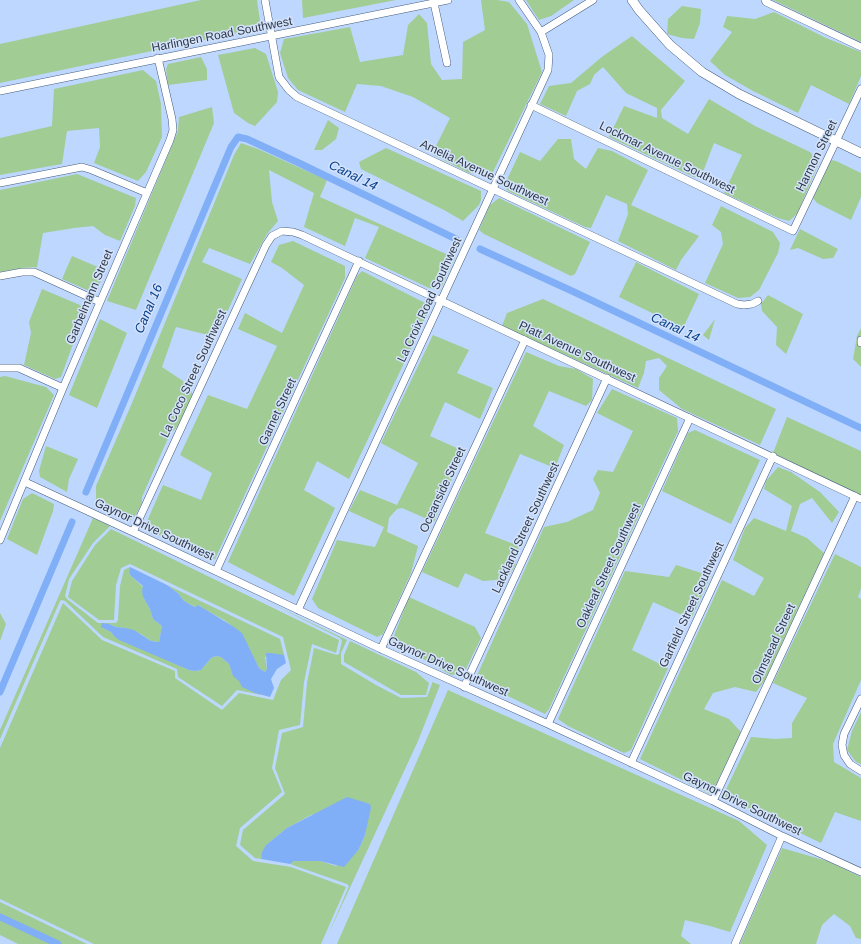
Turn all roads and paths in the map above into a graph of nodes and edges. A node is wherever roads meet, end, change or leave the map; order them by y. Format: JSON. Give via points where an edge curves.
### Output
{"nodes":[{"id":1,"x":265,"y":0,"type":"edge"},
{"id":2,"x":448,"y":0,"type":"edge"},
{"id":3,"x":519,"y":0,"type":"edge"},
{"id":4,"x":594,"y":0,"type":"edge"},
{"id":5,"x":632,"y":0,"type":"edge"},
{"id":6,"x":765,"y":0,"type":"edge"},
{"id":7,"x":434,"y":3,"type":"junction"},
{"id":8,"x":541,"y":32,"type":"junction"},
{"id":9,"x":272,"y":36,"type":"junction"},
{"id":10,"x":861,"y":47,"type":"edge"},
{"id":11,"x":158,"y":58,"type":"junction"},
{"id":12,"x":447,"y":63,"type":"dead end"},
{"id":13,"x":861,"y":89,"type":"edge"},
{"id":14,"x":0,"y":91,"type":"edge"},
{"id":15,"x":531,"y":105,"type":"junction"},
{"id":16,"x":837,"y":141,"type":"junction"},
{"id":17,"x":861,"y":153,"type":"edge"},
{"id":18,"x":0,"y":183,"type":"edge"},
{"id":19,"x":493,"y":189,"type":"junction"},
{"id":20,"x":147,"y":194,"type":"junction"},
{"id":21,"x":282,"y":231,"type":"joint"},
{"id":22,"x":793,"y":231,"type":"joint"},
{"id":23,"x":359,"y":261,"type":"junction"},
{"id":24,"x":0,"y":276,"type":"edge"},
{"id":25,"x":442,"y":301,"type":"junction"},
{"id":26,"x":758,"y":301,"type":"dead end"},
{"id":27,"x":100,"y":302,"type":"junction"},
{"id":28,"x":525,"y":340,"type":"junction"},
{"id":29,"x":861,"y":340,"type":"edge"},
{"id":30,"x":861,"y":343,"type":"edge"},
{"id":31,"x":0,"y":368,"type":"edge"},
{"id":32,"x":607,"y":378,"type":"junction"},
{"id":33,"x":63,"y":388,"type":"junction"},
{"id":34,"x":690,"y":418,"type":"junction"},
{"id":35,"x":773,"y":456,"type":"junction"},
{"id":36,"x":25,"y":482,"type":"junction"},
{"id":37,"x":858,"y":498,"type":"edge"},
{"id":38,"x":133,"y":532,"type":"junction"},
{"id":39,"x":0,"y":540,"type":"edge"},
{"id":40,"x":216,"y":572,"type":"junction"},
{"id":41,"x":298,"y":610,"type":"junction"},
{"id":42,"x":381,"y":649,"type":"junction"},
{"id":43,"x":464,"y":687,"type":"junction"},
{"id":44,"x":861,"y":699,"type":"edge"},
{"id":45,"x":548,"y":724,"type":"junction"},
{"id":46,"x":631,"y":763,"type":"junction"},
{"id":47,"x":861,"y":771,"type":"edge"},
{"id":48,"x":713,"y":801,"type":"junction"},
{"id":49,"x":782,"y":836,"type":"junction"},
{"id":50,"x":861,"y":872,"type":"edge"},
{"id":51,"x":735,"y":944,"type":"edge"}],
"edges":[{"from":1,"to":9,"type":"street","name":"Amelia Avenue Southwest"},
{"from":2,"to":7,"type":"street","name":"Harlingen Road Southwest"},
{"from":3,"to":8,"type":"street","name":"La Croix Road Southwest"},
{"from":4,"to":8,"type":"street"},
{"from":5,"to":16,"type":"street","via":[[670,45],[702,72],[739,94]]},
{"from":6,"to":10,"type":"street"},
{"from":7,"to":9,"type":"street","name":"Harlingen Road Southwest"},
{"from":7,"to":12,"type":"street"},
{"from":8,"to":15,"type":"street","name":"La Croix Road Southwest","via":[[549,55],[548,70]]},
{"from":9,"to":11,"type":"street","name":"Harlingen Road Southwest"},
{"from":9,"to":19,"type":"street","name":"Amelia Avenue Southwest","via":[[279,76],[298,97]]},
{"from":11,"to":14,"type":"street","name":"Harlingen Road Southwest"},
{"from":11,"to":20,"type":"street","name":"Garbelmann Street","via":[[173,130]]},
{"from":13,"to":16,"type":"street","name":"Harmon Street"},
{"from":15,"to":19,"type":"street","name":"La Croix Road Southwest"},
{"from":15,"to":22,"type":"street","name":"Lockmar Avenue Southwest"},
{"from":16,"to":17,"type":"street"},
{"from":16,"to":22,"type":"street","name":"Harmon Street"},
{"from":18,"to":20,"type":"street","via":[[82,167]]},
{"from":19,"to":25,"type":"street","name":"La Croix Road Southwest"},
{"from":19,"to":26,"type":"street","name":"Amelia Avenue Southwest","via":[[737,304],[752,304]]},
{"from":20,"to":27,"type":"street","name":"Garbelmann Street"},
{"from":21,"to":23,"type":"street","name":"Platt Avenue Southwest","via":[[302,235]]},
{"from":21,"to":38,"type":"street","name":"La Coco Street Southwest","via":[[272,236],[266,245]]},
{"from":23,"to":25,"type":"street","name":"Platt Avenue Southwest"},
{"from":23,"to":40,"type":"street","name":"Garnet Street"},
{"from":24,"to":27,"type":"street","via":[[34,272]]},
{"from":25,"to":28,"type":"street","name":"Platt Avenue Southwest"},
{"from":25,"to":41,"type":"street","name":"La Croix Road Southwest"},
{"from":27,"to":33,"type":"street","name":"Garbelmann Street"},
{"from":28,"to":32,"type":"street","name":"Platt Avenue Southwest"},
{"from":28,"to":42,"type":"street","name":"Oceanside Street"},
{"from":29,"to":30,"type":"street"},
{"from":31,"to":33,"type":"street","via":[[19,368]]},
{"from":32,"to":34,"type":"street","name":"Platt Avenue Southwest"},
{"from":32,"to":43,"type":"street","name":"Lackland Street Southwest"},
{"from":33,"to":36,"type":"street","name":"Garbelmann Street"},
{"from":34,"to":35,"type":"street","name":"Platt Avenue Southwest"},
{"from":34,"to":45,"type":"street","name":"Oakleaf Street Southwest"},
{"from":35,"to":37,"type":"street","name":"Platt Avenue Southwest"},
{"from":35,"to":46,"type":"street","name":"Garfield Street Southwest"},
{"from":36,"to":38,"type":"street","name":"Gaynor Drive Southwest"},
{"from":36,"to":39,"type":"street","name":"Garbelmann Street"},
{"from":37,"to":48,"type":"street","name":"Olmstead Street"},
{"from":38,"to":40,"type":"street","name":"Gaynor Drive Southwest"},
{"from":40,"to":41,"type":"street","name":"Gaynor Drive Southwest"},
{"from":41,"to":42,"type":"street","name":"Gaynor Drive Southwest"},
{"from":42,"to":43,"type":"street","name":"Gaynor Drive Southwest"},
{"from":43,"to":45,"type":"street","name":"Gaynor Drive Southwest"},
{"from":44,"to":47,"type":"street","via":[[844,734],[842,745],[844,755],[850,764]]},
{"from":45,"to":46,"type":"street","name":"Gaynor Drive Southwest"},
{"from":46,"to":48,"type":"street","name":"Gaynor Drive Southwest"},
{"from":48,"to":49,"type":"street","name":"Gaynor Drive Southwest"},
{"from":49,"to":50,"type":"street","name":"Gaynor Drive Southwest"},
{"from":49,"to":51,"type":"street"}]}
